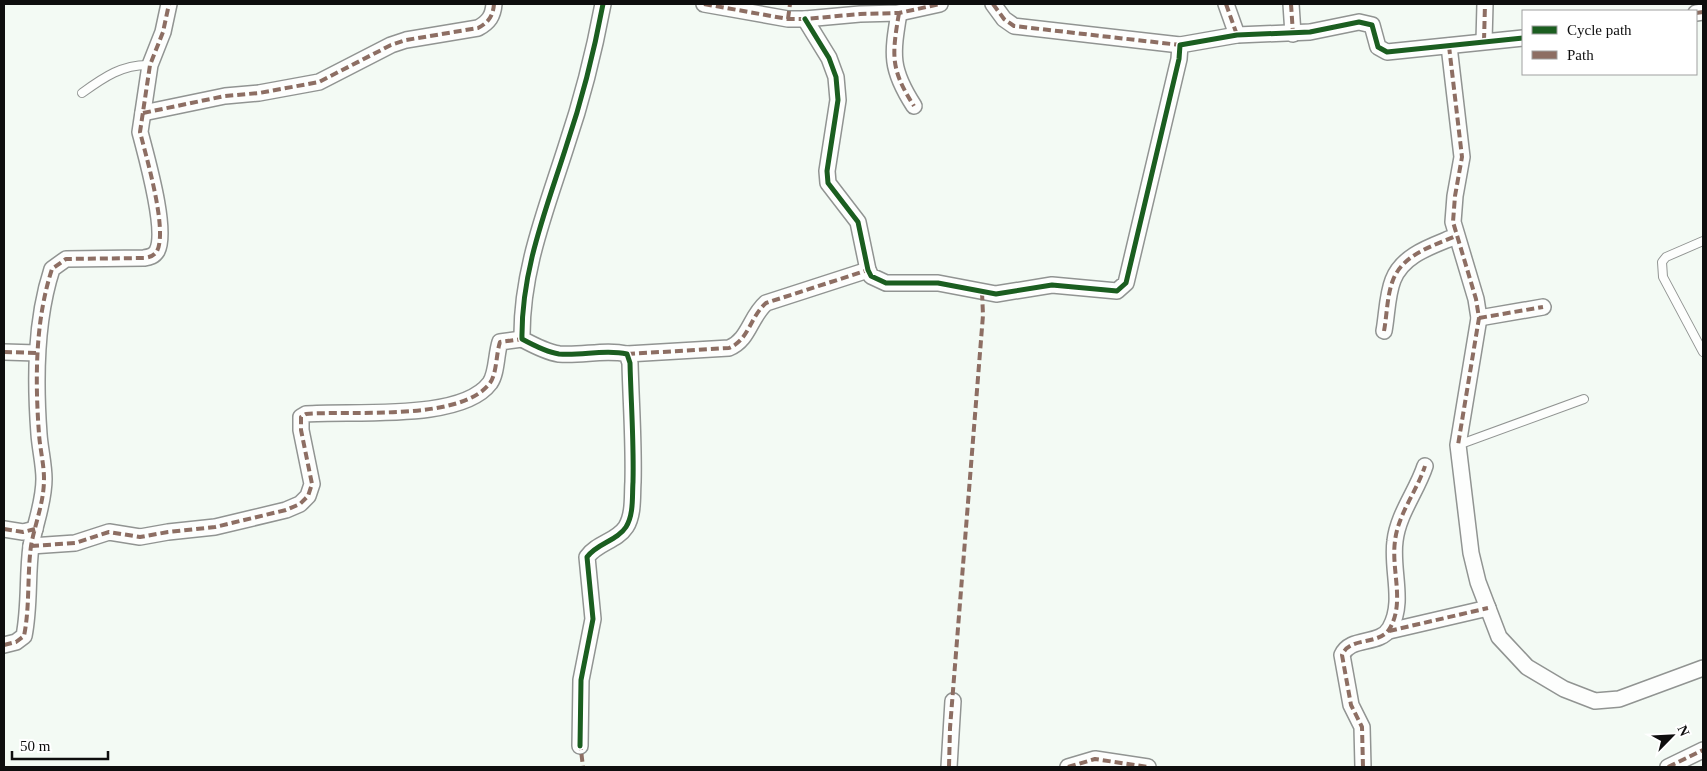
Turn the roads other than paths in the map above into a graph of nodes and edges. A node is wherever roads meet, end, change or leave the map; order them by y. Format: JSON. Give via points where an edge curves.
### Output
{"nodes":[{"id":1,"x":171,"y":4,"type":"edge"},
{"id":2,"x":494,"y":4,"type":"edge"},
{"id":3,"x":603,"y":4,"type":"edge"},
{"id":4,"x":704,"y":4,"type":"edge"},
{"id":5,"x":940,"y":4,"type":"edge"},
{"id":6,"x":993,"y":4,"type":"edge"},
{"id":7,"x":1226,"y":4,"type":"edge"},
{"id":8,"x":1291,"y":4,"type":"edge"},
{"id":9,"x":1485,"y":4,"type":"edge"},
{"id":10,"x":789,"y":11,"type":"edge"},
{"id":11,"x":899,"y":13,"type":"junction"},
{"id":12,"x":805,"y":19,"type":"junction"},
{"id":13,"x":1293,"y":34,"type":"junction"},
{"id":14,"x":1237,"y":35,"type":"junction"},
{"id":15,"x":1522,"y":38,"type":"edge"},
{"id":16,"x":1484,"y":41,"type":"junction"},
{"id":17,"x":1180,"y":45,"type":"junction"},
{"id":18,"x":1449,"y":46,"type":"junction"},
{"id":19,"x":150,"y":65,"type":"junction"},
{"id":20,"x":82,"y":93,"type":"dead end"},
{"id":21,"x":914,"y":106,"type":"dead end"},
{"id":22,"x":143,"y":113,"type":"junction"},
{"id":23,"x":1456,"y":236,"type":"junction"},
{"id":24,"x":1703,"y":241,"type":"edge"},
{"id":25,"x":868,"y":270,"type":"junction"},
{"id":26,"x":1543,"y":306,"type":"dead end"},
{"id":27,"x":1479,"y":318,"type":"junction"},
{"id":28,"x":1384,"y":331,"type":"dead end"},
{"id":29,"x":522,"y":338,"type":"junction"},
{"id":30,"x":4,"y":352,"type":"edge"},
{"id":31,"x":1703,"y":352,"type":"edge"},
{"id":32,"x":37,"y":353,"type":"junction"},
{"id":33,"x":627,"y":354,"type":"junction"},
{"id":34,"x":1584,"y":399,"type":"dead end"},
{"id":35,"x":1458,"y":444,"type":"junction"},
{"id":36,"x":1425,"y":466,"type":"dead end"},
{"id":37,"x":4,"y":529,"type":"edge"},
{"id":38,"x":35,"y":530,"type":"junction"},
{"id":39,"x":32,"y":546,"type":"junction"},
{"id":40,"x":1488,"y":608,"type":"junction"},
{"id":41,"x":1389,"y":631,"type":"junction"},
{"id":42,"x":4,"y":645,"type":"edge"},
{"id":43,"x":1703,"y":668,"type":"edge"},
{"id":44,"x":953,"y":701,"type":"dead end"},
{"id":45,"x":580,"y":746,"type":"dead end"},
{"id":46,"x":1703,"y":750,"type":"edge"},
{"id":47,"x":949,"y":767,"type":"edge"},
{"id":48,"x":1068,"y":767,"type":"edge"},
{"id":49,"x":1148,"y":767,"type":"edge"},
{"id":50,"x":1363,"y":767,"type":"edge"},
{"id":51,"x":1668,"y":767,"type":"edge"}],
"edges":[{"from":1,"to":19,"type":"street"},
{"from":2,"to":22,"type":"street","via":[[488,23],[478,28],[391,45],[320,82],[225,96]]},
{"from":3,"to":29,"type":"street","via":[[580,103],[531,258],[522,305]]},
{"from":4,"to":10,"type":"street"},
{"from":5,"to":11,"type":"street"},
{"from":6,"to":17,"type":"street","via":[[1014,26]]},
{"from":7,"to":14,"type":"street"},
{"from":8,"to":13,"type":"street"},
{"from":9,"to":16,"type":"street"},
{"from":10,"to":12,"type":"street"},
{"from":11,"to":12,"type":"street"},
{"from":11,"to":21,"type":"street","via":[[894,63],[901,87]]},
{"from":12,"to":25,"type":"street","via":[[829,58],[836,77],[838,100],[828,183],[858,222]]},
{"from":13,"to":14,"type":"street"},
{"from":13,"to":18,"type":"street","via":[[1363,21],[1372,25],[1376,43],[1383,52]]},
{"from":14,"to":17,"type":"street"},
{"from":15,"to":16,"type":"street"},
{"from":16,"to":18,"type":"street"},
{"from":17,"to":25,"type":"street","via":[[1153,178],[1129,274],[1122,288],[1107,291],[1052,284],[996,294],[938,283],[886,283],[871,276]]},
{"from":18,"to":23,"type":"street","via":[[1462,157],[1453,222]]},
{"from":19,"to":20,"type":"lane","via":[[128,66]]},
{"from":19,"to":22,"type":"street"},
{"from":22,"to":32,"type":"street","via":[[140,132],[156,202],[158,250],[153,256],[144,258],[66,259],[52,268]]},
{"from":23,"to":27,"type":"street","via":[[1472,283]]},
{"from":23,"to":28,"type":"street","via":[[1417,253],[1399,270],[1393,280]]},
{"from":24,"to":31,"type":"lane","via":[[1666,257],[1662,268],[1663,277]]},
{"from":25,"to":33,"type":"street","via":[[766,303],[756,311],[743,338],[729,348]]},
{"from":26,"to":27,"type":"street"},
{"from":27,"to":35,"type":"street"},
{"from":29,"to":33,"type":"street","via":[[558,354]]},
{"from":29,"to":39,"type":"street","via":[[500,342],[492,381],[467,398],[430,410],[306,414],[301,417],[312,484],[308,496],[300,504],[286,510],[215,527],[140,537],[109,532],[75,543]]},
{"from":30,"to":32,"type":"street"},
{"from":32,"to":38,"type":"street","via":[[38,433],[44,476],[43,501]]},
{"from":33,"to":45,"type":"street","via":[[634,429],[632,506],[622,532],[587,557],[593,619],[581,680]]},
{"from":34,"to":35,"type":"lane"},
{"from":35,"to":40,"type":"street","via":[[1471,553]]},
{"from":36,"to":41,"type":"street","via":[[1399,524],[1395,542],[1397,608]]},
{"from":37,"to":38,"type":"street"},
{"from":38,"to":39,"type":"street"},
{"from":39,"to":42,"type":"street","via":[[24,636]]},
{"from":40,"to":41,"type":"street"},
{"from":40,"to":43,"type":"street","via":[[1499,637],[1527,667],[1564,689],[1595,701],[1619,699]]},
{"from":41,"to":50,"type":"street","via":[[1378,638],[1350,645],[1342,655],[1350,705],[1362,727]]},
{"from":44,"to":47,"type":"street"},
{"from":46,"to":51,"type":"street"},
{"from":48,"to":49,"type":"street","via":[[1095,759]]}]}
